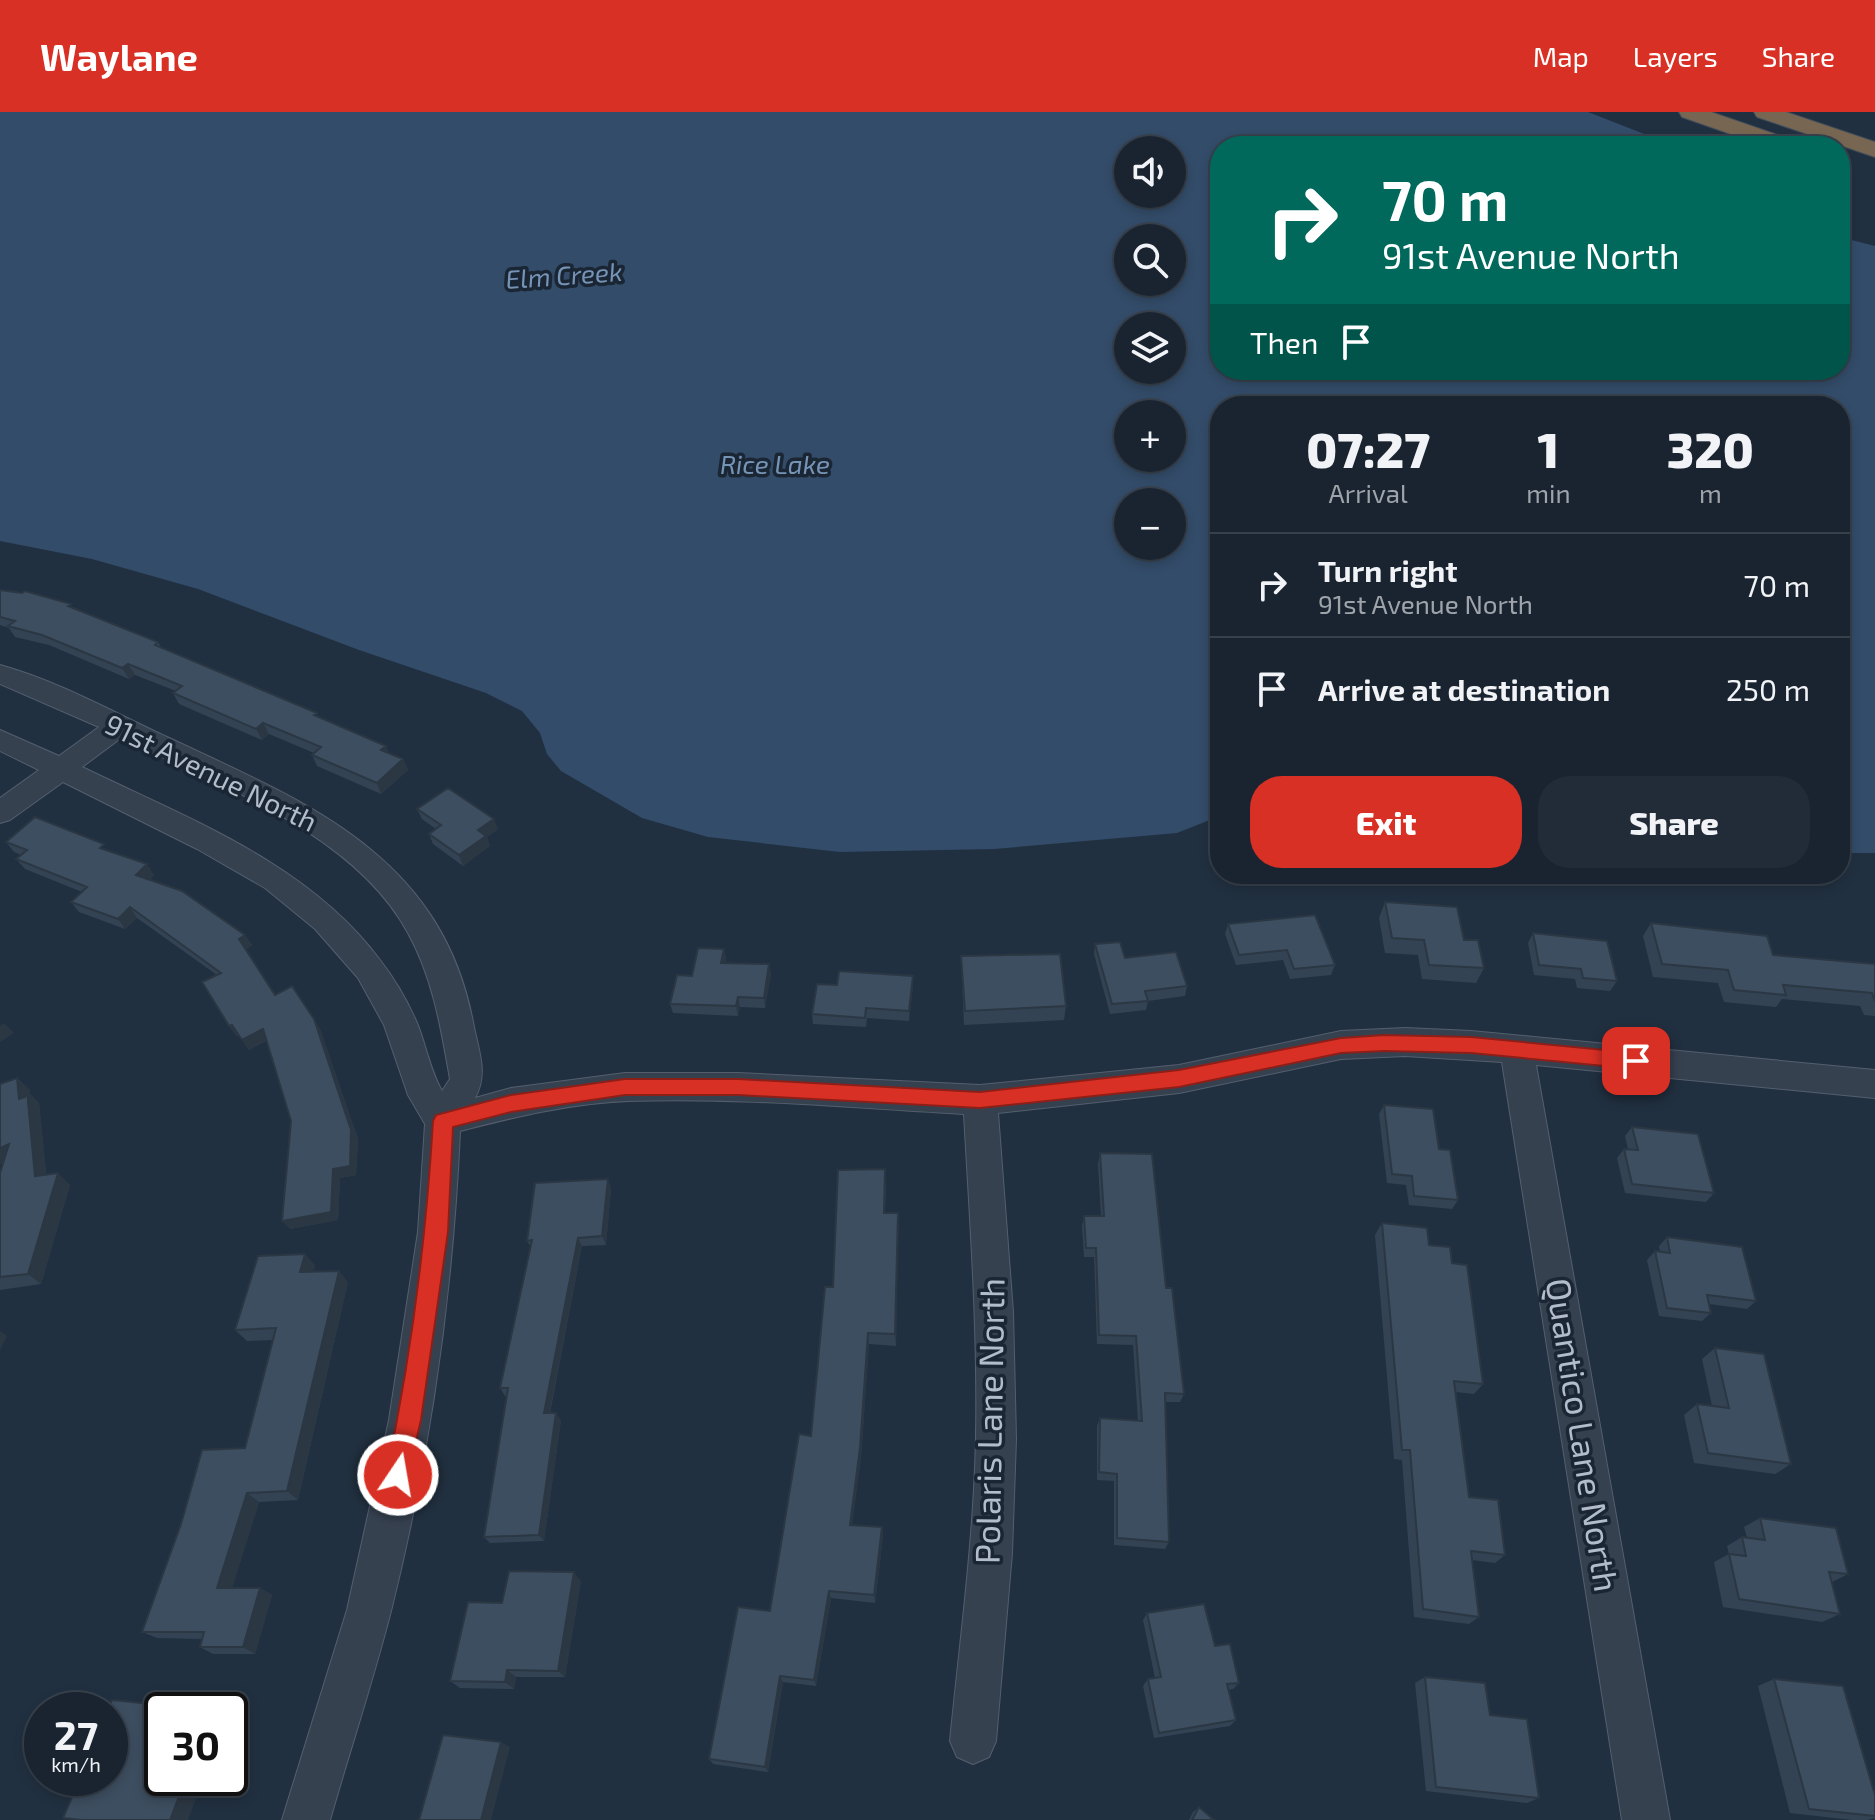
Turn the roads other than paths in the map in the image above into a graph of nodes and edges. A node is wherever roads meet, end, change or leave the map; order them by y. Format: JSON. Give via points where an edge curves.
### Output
{"nodes":[{"id":1,"x":1690,"y":112,"type":"edge"},
{"id":2,"x":1765,"y":112,"type":"edge"},
{"id":3,"x":1758,"y":136,"type":"edge"},
{"id":4,"x":1834,"y":136,"type":"edge"},
{"id":5,"x":1850,"y":141,"type":"edge"},
{"id":6,"x":1875,"y":150,"type":"edge"},
{"id":7,"x":0,"y":674,"type":"edge"},
{"id":8,"x":118,"y":727,"type":"junction"},
{"id":9,"x":0,"y":739,"type":"edge"},
{"id":10,"x":61,"y":769,"type":"junction"},
{"id":11,"x":0,"y":813,"type":"edge"},
{"id":12,"x":1517,"y":1050,"type":"junction"},
{"id":13,"x":1875,"y":1084,"type":"edge"},
{"id":14,"x":980,"y":1100,"type":"junction"},
{"id":15,"x":443,"y":1121,"type":"junction"},
{"id":16,"x":973,"y":1741,"type":"dead end"},
{"id":17,"x":306,"y":1820,"type":"edge"},
{"id":18,"x":1646,"y":1820,"type":"edge"}],
"edges":[{"from":1,"to":3,"type":"highway"},
{"from":2,"to":4,"type":"highway"},
{"from":5,"to":6,"type":"highway"},
{"from":7,"to":8,"type":"street","name":"91st Avenue North"},
{"from":8,"to":10,"type":"street"},
{"from":8,"to":15,"type":"street","name":"91st Avenue North","via":[[301,814],[375,867],[419,923],[454,1008],[467,1080]]},
{"from":9,"to":10,"type":"street"},
{"from":10,"to":11,"type":"street"},
{"from":10,"to":15,"type":"street","via":[[276,880],[326,921],[369,969],[400,1023],[425,1095]]},
{"from":12,"to":13,"type":"street"},
{"from":12,"to":14,"type":"street","via":[[1405,1042],[1341,1045],[1179,1079]]},
{"from":12,"to":18,"type":"street","name":"Quantico Lane North"},
{"from":14,"to":15,"type":"street","via":[[738,1087],[625,1087],[511,1103]]},
{"from":14,"to":16,"type":"street","name":"Polaris Lane North","via":[[993,1282],[996,1440]]},
{"from":15,"to":17,"type":"street","via":[[437,1232],[409,1420],[369,1610]]}]}
